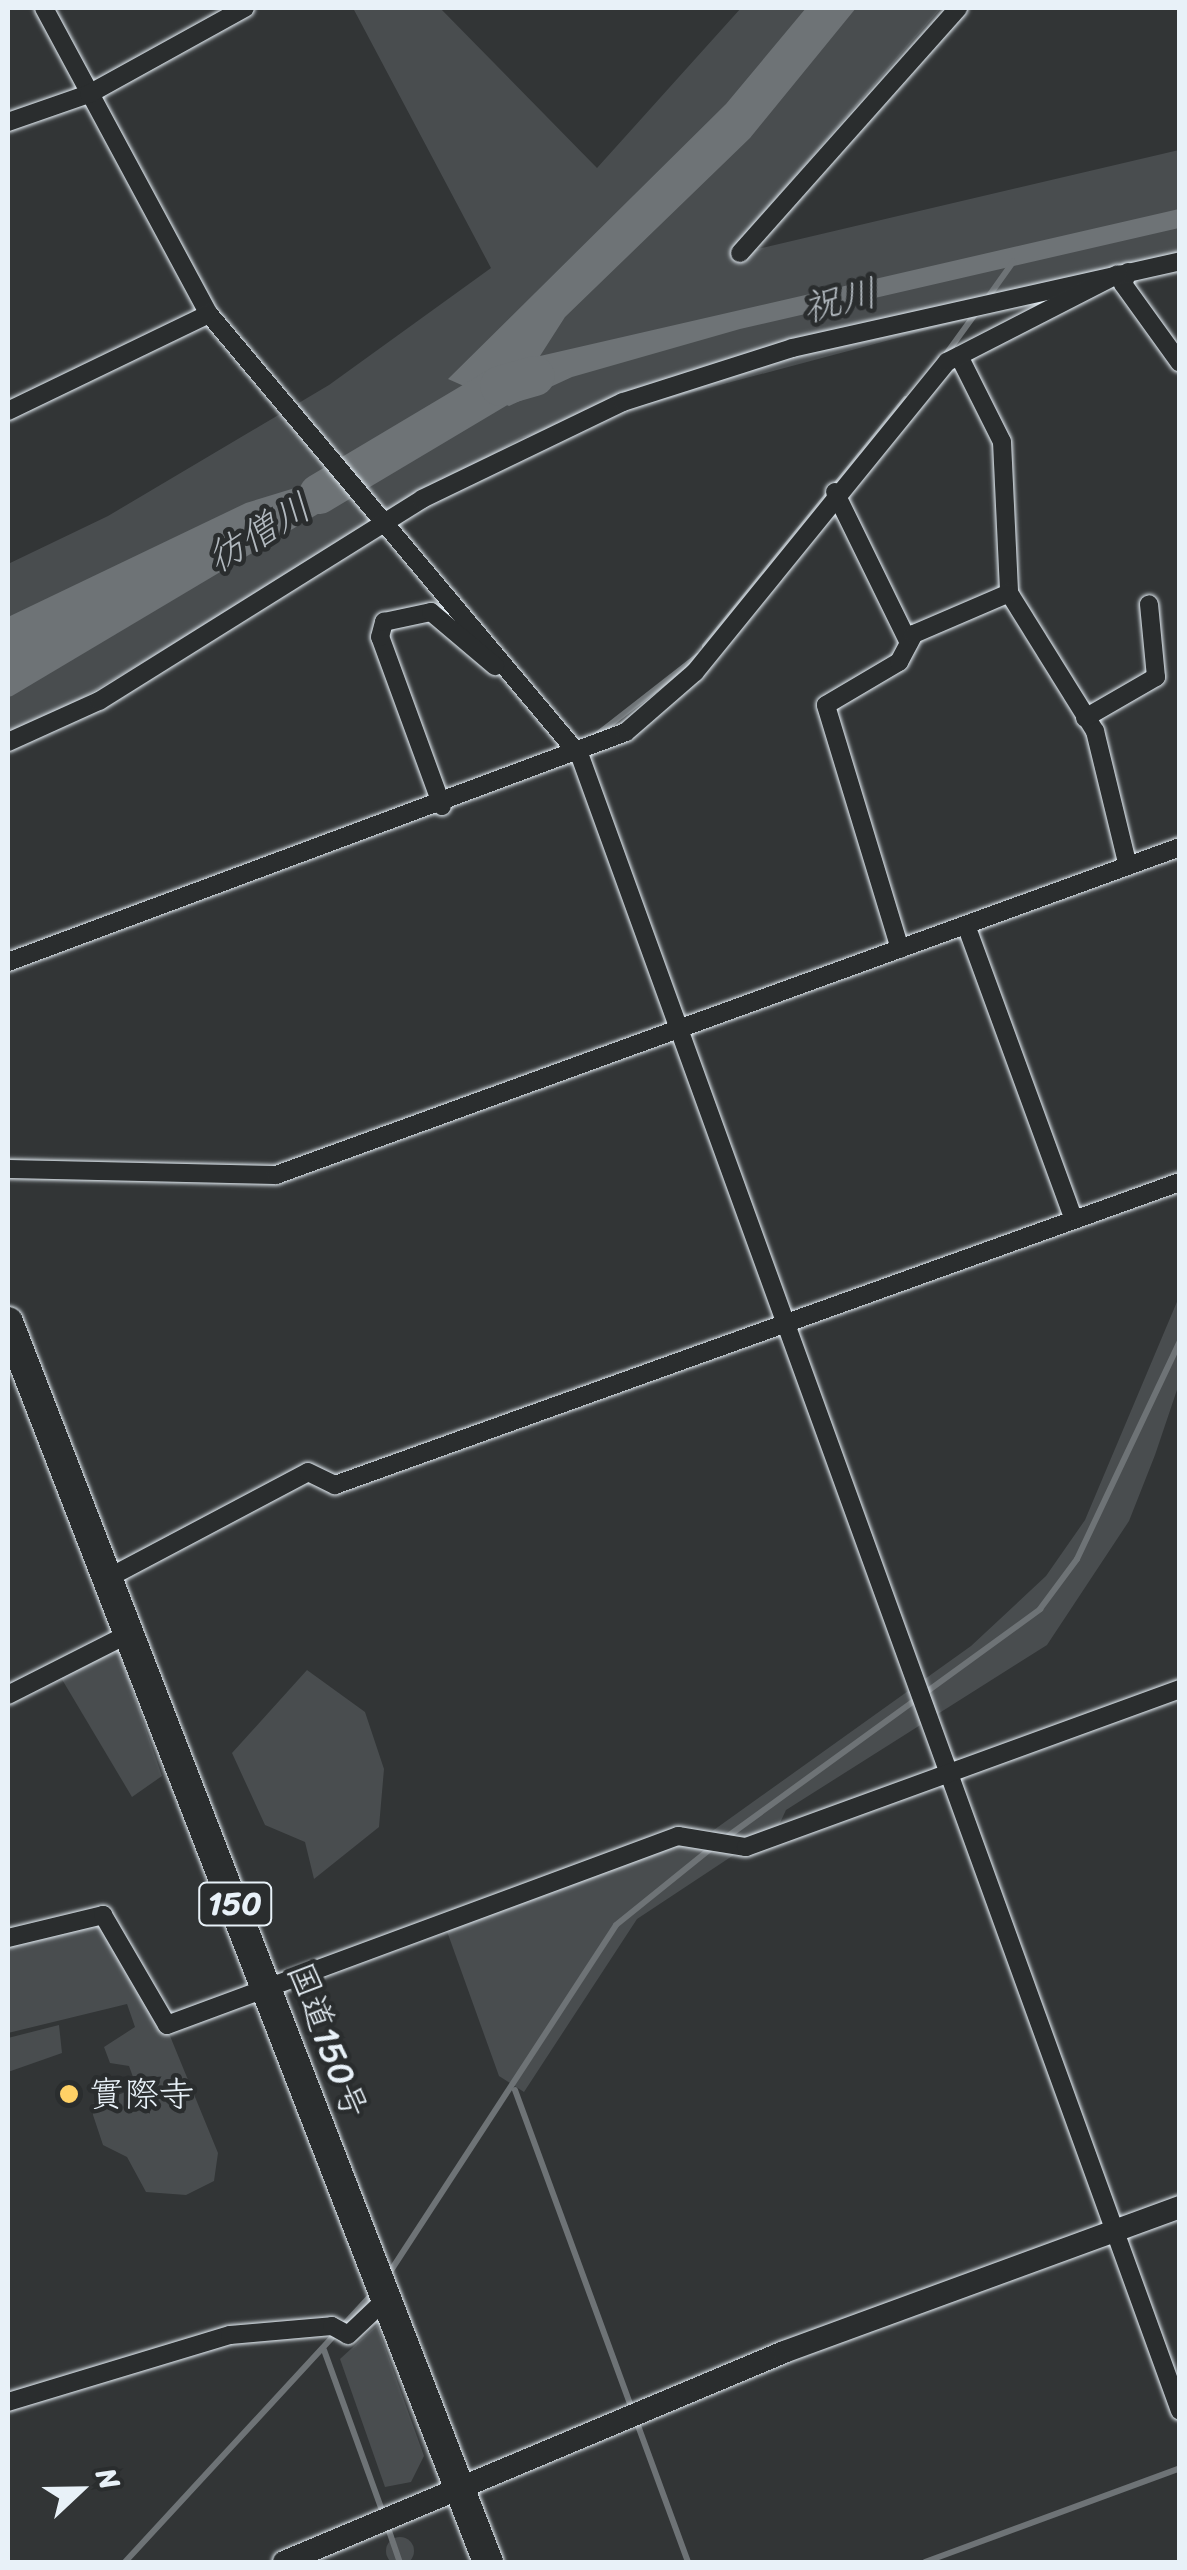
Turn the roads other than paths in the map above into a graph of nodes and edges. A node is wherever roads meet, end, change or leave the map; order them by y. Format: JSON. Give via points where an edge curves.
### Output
{"nodes":[{"id":1,"x":44,"y":8,"type":"edge"},
{"id":2,"x":245,"y":8,"type":"edge"},
{"id":3,"x":958,"y":8,"type":"edge"},
{"id":4,"x":89,"y":94,"type":"junction"},
{"id":5,"x":8,"y":122,"type":"edge"},
{"id":6,"x":740,"y":253,"type":"dead end"},
{"id":7,"x":1180,"y":261,"type":"edge"},
{"id":8,"x":1123,"y":273,"type":"junction"},
{"id":9,"x":209,"y":314,"type":"junction"},
{"id":10,"x":958,"y":356,"type":"junction"},
{"id":11,"x":1180,"y":364,"type":"edge"},
{"id":12,"x":8,"y":411,"type":"edge"},
{"id":13,"x":835,"y":492,"type":"junction"},
{"id":14,"x":379,"y":524,"type":"junction"},
{"id":15,"x":1009,"y":593,"type":"junction"},
{"id":16,"x":1149,"y":604,"type":"dead end"},
{"id":17,"x":909,"y":644,"type":"junction"},
{"id":18,"x":513,"y":675,"type":"junction"},
{"id":19,"x":1084,"y":718,"type":"junction"},
{"id":20,"x":8,"y":742,"type":"edge"},
{"id":21,"x":576,"y":750,"type":"junction"},
{"id":22,"x":440,"y":800,"type":"junction"},
{"id":23,"x":1180,"y":848,"type":"edge"},
{"id":24,"x":1128,"y":866,"type":"junction"},
{"id":25,"x":966,"y":924,"type":"junction"},
{"id":26,"x":900,"y":948,"type":"junction"},
{"id":27,"x":8,"y":962,"type":"edge"},
{"id":28,"x":680,"y":1028,"type":"junction"},
{"id":29,"x":8,"y":1168,"type":"edge"},
{"id":30,"x":1180,"y":1182,"type":"edge"},
{"id":31,"x":1074,"y":1218,"type":"junction"},
{"id":32,"x":8,"y":1322,"type":"edge"},
{"id":33,"x":785,"y":1323,"type":"junction"},
{"id":34,"x":108,"y":1578,"type":"junction"},
{"id":35,"x":130,"y":1633,"type":"junction"},
{"id":36,"x":1180,"y":1689,"type":"edge"},
{"id":37,"x":8,"y":1695,"type":"edge"},
{"id":38,"x":948,"y":1772,"type":"junction"},
{"id":39,"x":8,"y":1938,"type":"edge"},
{"id":40,"x":268,"y":1988,"type":"junction"},
{"id":41,"x":1180,"y":2208,"type":"edge"},
{"id":42,"x":1115,"y":2231,"type":"junction"},
{"id":43,"x":388,"y":2298,"type":"junction"},
{"id":44,"x":8,"y":2402,"type":"edge"},
{"id":45,"x":1180,"y":2411,"type":"edge"},
{"id":46,"x":460,"y":2487,"type":"junction"},
{"id":47,"x":284,"y":2562,"type":"edge"},
{"id":48,"x":488,"y":2562,"type":"edge"}],
"edges":[{"from":1,"to":4,"type":"street"},
{"from":2,"to":4,"type":"street"},
{"from":3,"to":6,"type":"street"},
{"from":4,"to":5,"type":"street"},
{"from":4,"to":9,"type":"street"},
{"from":7,"to":8,"type":"street"},
{"from":8,"to":10,"type":"street"},
{"from":8,"to":11,"type":"street"},
{"from":8,"to":14,"type":"street","via":[[705,372],[539,438]]},
{"from":9,"to":12,"type":"street"},
{"from":9,"to":14,"type":"street"},
{"from":10,"to":13,"type":"street"},
{"from":10,"to":15,"type":"street","via":[[1002,442]]},
{"from":13,"to":17,"type":"street"},
{"from":13,"to":21,"type":"street","via":[[694,672],[626,732]]},
{"from":14,"to":18,"type":"street"},
{"from":14,"to":20,"type":"street","via":[[116,691]]},
{"from":15,"to":17,"type":"street"},
{"from":15,"to":19,"type":"street"},
{"from":16,"to":19,"type":"street","via":[[1156,677]]},
{"from":17,"to":26,"type":"street","via":[[899,662],[826,705],[824,716]]},
{"from":18,"to":21,"type":"street"},
{"from":18,"to":22,"type":"street","via":[[431,612],[384,622],[380,637]]},
{"from":19,"to":24,"type":"street","via":[[1110,773]]},
{"from":21,"to":22,"type":"street"},
{"from":21,"to":28,"type":"street"},
{"from":22,"to":27,"type":"street"},
{"from":23,"to":24,"type":"street"},
{"from":24,"to":25,"type":"street"},
{"from":25,"to":26,"type":"street"},
{"from":25,"to":31,"type":"street"},
{"from":26,"to":28,"type":"street"},
{"from":28,"to":29,"type":"street","via":[[276,1175]]},
{"from":28,"to":33,"type":"street"},
{"from":30,"to":31,"type":"street"},
{"from":31,"to":33,"type":"street"},
{"from":32,"to":34,"type":"highway","name":"国道150号","number":"150"},
{"from":33,"to":34,"type":"street","via":[[335,1485],[308,1472]]},
{"from":33,"to":38,"type":"street"},
{"from":34,"to":35,"type":"highway","name":"国道150号","number":"150"},
{"from":35,"to":37,"type":"street"},
{"from":35,"to":40,"type":"highway","name":"国道150号","number":"150"},
{"from":36,"to":38,"type":"street"},
{"from":38,"to":40,"type":"street","via":[[746,1847],[678,1836]]},
{"from":38,"to":42,"type":"street"},
{"from":39,"to":40,"type":"street","via":[[103,1915],[167,2025]]},
{"from":40,"to":43,"type":"highway","name":"国道150号","number":"150"},
{"from":41,"to":42,"type":"street"},
{"from":42,"to":45,"type":"street"},
{"from":42,"to":46,"type":"street","via":[[784,2352]]},
{"from":43,"to":44,"type":"street","via":[[348,2335],[332,2326],[230,2336]]},
{"from":43,"to":46,"type":"highway","name":"国道150号","number":"150"},
{"from":46,"to":47,"type":"street"},
{"from":46,"to":48,"type":"highway","name":"国道150号","number":"150"}]}
